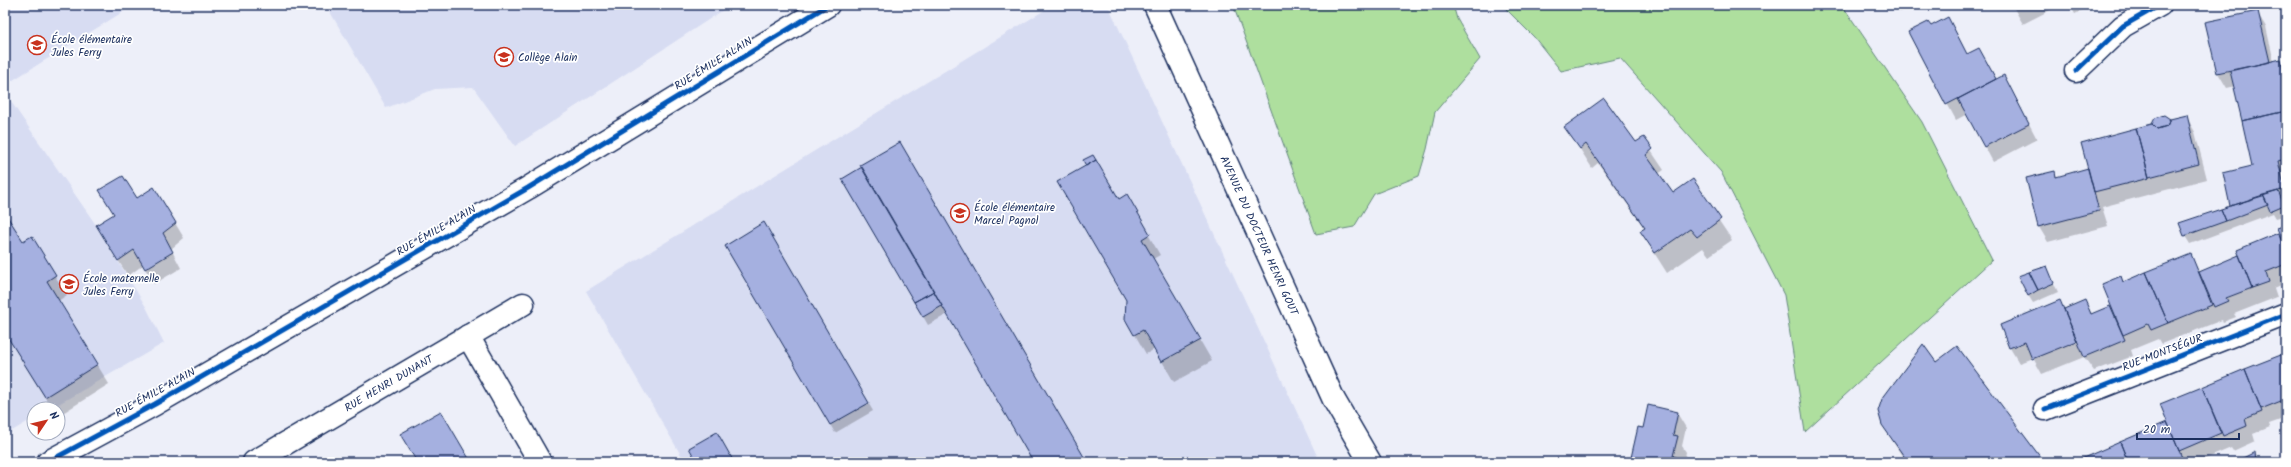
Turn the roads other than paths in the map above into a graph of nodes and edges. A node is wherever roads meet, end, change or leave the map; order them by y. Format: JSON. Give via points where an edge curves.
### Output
{"nodes":[{"id":1,"x":828,"y":5,"type":"edge"},
{"id":2,"x":1155,"y":5,"type":"edge"},
{"id":3,"x":2160,"y":5,"type":"edge"},
{"id":4,"x":2076,"y":71,"type":"dead end"},
{"id":5,"x":523,"y":304,"type":"dead end"},
{"id":6,"x":2286,"y":314,"type":"edge"},
{"id":7,"x":468,"y":336,"type":"junction"},
{"id":8,"x":2045,"y":409,"type":"dead end"},
{"id":9,"x":268,"y":458,"type":"edge"},
{"id":10,"x":48,"y":462,"type":"edge"},
{"id":11,"x":540,"y":462,"type":"edge"},
{"id":12,"x":1370,"y":462,"type":"edge"}],
"edges":[{"from":1,"to":10,"type":"street","name":"RUE ÉMILE ALAIN","via":[[528,188],[155,404]]},
{"from":2,"to":12,"type":"street","name":"AVENUE DU DOCTEUR HENRI GOUT","via":[[1334,400]]},
{"from":3,"to":4,"type":"street","via":[[2123,26]]},
{"from":5,"to":7,"type":"street","name":"RUE HENRI DUNANT"},
{"from":6,"to":8,"type":"street","name":"RUE MONTSÉGUR"},
{"from":7,"to":9,"type":"street","name":"RUE HENRI DUNANT"},
{"from":7,"to":11,"type":"street"}]}
